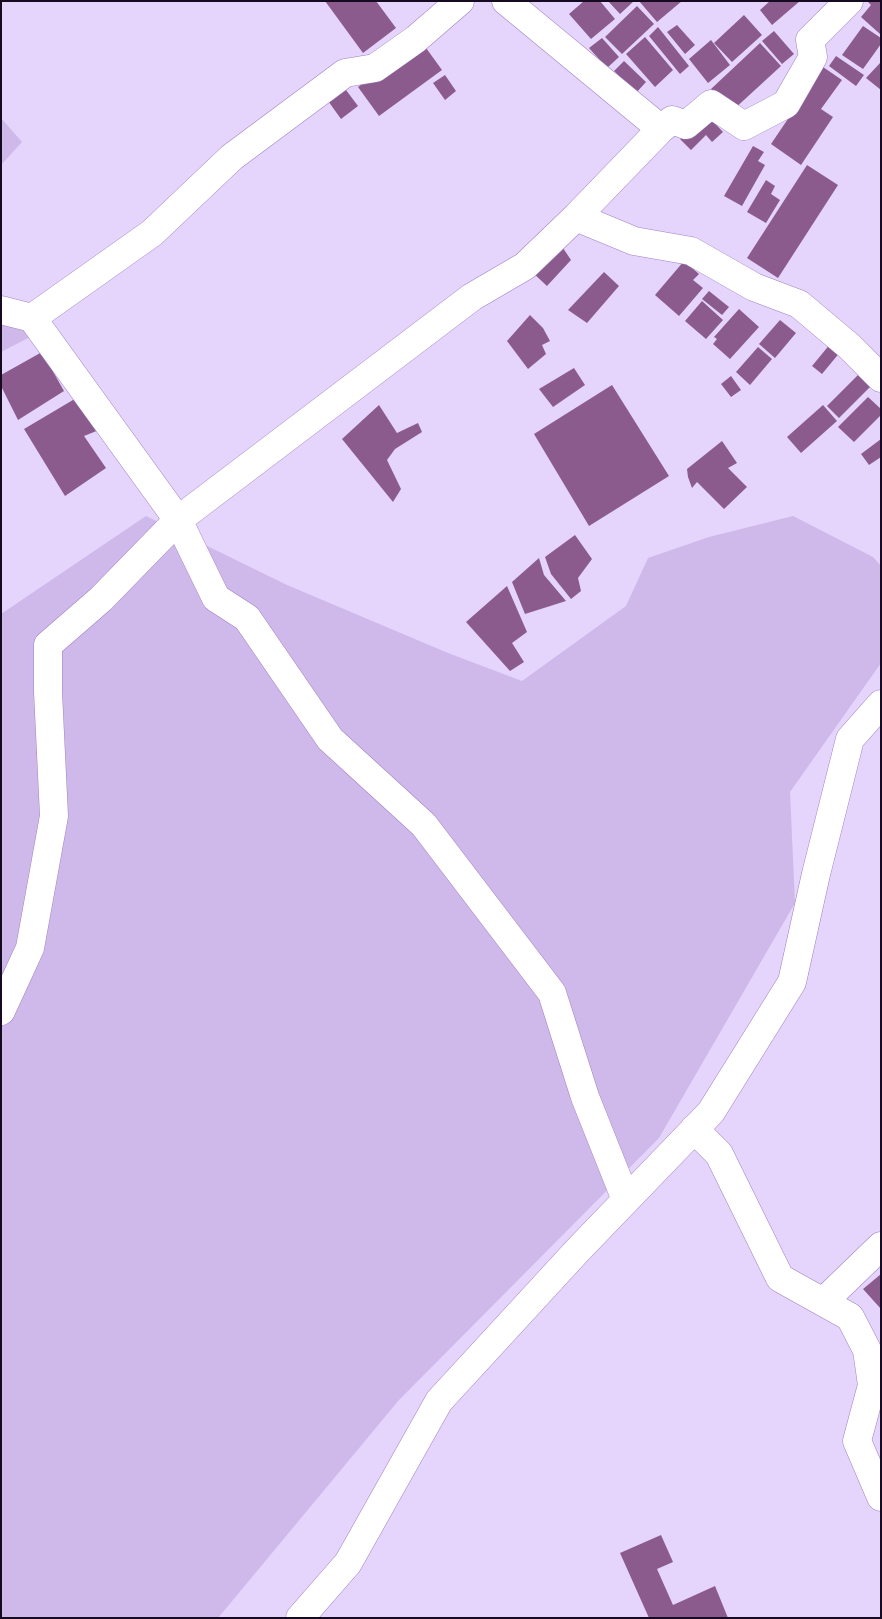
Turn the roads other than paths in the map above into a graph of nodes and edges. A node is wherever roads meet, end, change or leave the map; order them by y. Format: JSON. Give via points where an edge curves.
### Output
{"nodes":[{"id":1,"x":460,"y":1,"type":"edge"},
{"id":2,"x":506,"y":1,"type":"edge"},
{"id":3,"x":849,"y":1,"type":"edge"},
{"id":4,"x":662,"y":129,"type":"junction"},
{"id":5,"x":576,"y":217,"type":"junction"},
{"id":6,"x":1,"y":310,"type":"edge"},
{"id":7,"x":32,"y":318,"type":"junction"},
{"id":8,"x":881,"y":378,"type":"edge"},
{"id":9,"x":178,"y":520,"type":"junction"},
{"id":10,"x":881,"y":704,"type":"edge"},
{"id":11,"x":1,"y":1011,"type":"edge"},
{"id":12,"x":694,"y":1129,"type":"junction"},
{"id":13,"x":626,"y":1200,"type":"junction"},
{"id":14,"x":881,"y":1246,"type":"edge"},
{"id":15,"x":823,"y":1302,"type":"junction"},
{"id":16,"x":881,"y":1497,"type":"edge"},
{"id":17,"x":300,"y":1618,"type":"edge"}],
"edges":[{"from":1,"to":7,"type":"street","via":[[416,39],[375,68],[345,73],[315,95],[232,157],[152,233]]},
{"from":2,"to":4,"type":"street"},
{"from":3,"to":4,"type":"street","via":[[810,40],[813,56],[786,104],[744,126],[711,104],[686,124],[672,120]]},
{"from":4,"to":5,"type":"street"},
{"from":5,"to":8,"type":"street","via":[[634,241],[691,251],[754,287],[799,304]]},
{"from":5,"to":9,"type":"street","via":[[525,266],[472,297]]},
{"from":6,"to":7,"type":"street"},
{"from":7,"to":9,"type":"street"},
{"from":9,"to":11,"type":"street","via":[[101,599],[48,644],[54,816],[30,948]]},
{"from":9,"to":13,"type":"street","via":[[216,598],[247,618],[330,739],[424,825],[552,993],[585,1097]]},
{"from":10,"to":12,"type":"street","via":[[850,739],[792,982],[711,1112]]},
{"from":12,"to":13,"type":"street"},
{"from":12,"to":15,"type":"street","via":[[719,1154],[780,1278]]},
{"from":13,"to":17,"type":"street","via":[[439,1401],[348,1563]]},
{"from":14,"to":15,"type":"street"},
{"from":15,"to":16,"type":"street","via":[[850,1317],[867,1350],[872,1385],[857,1441]]}]}
